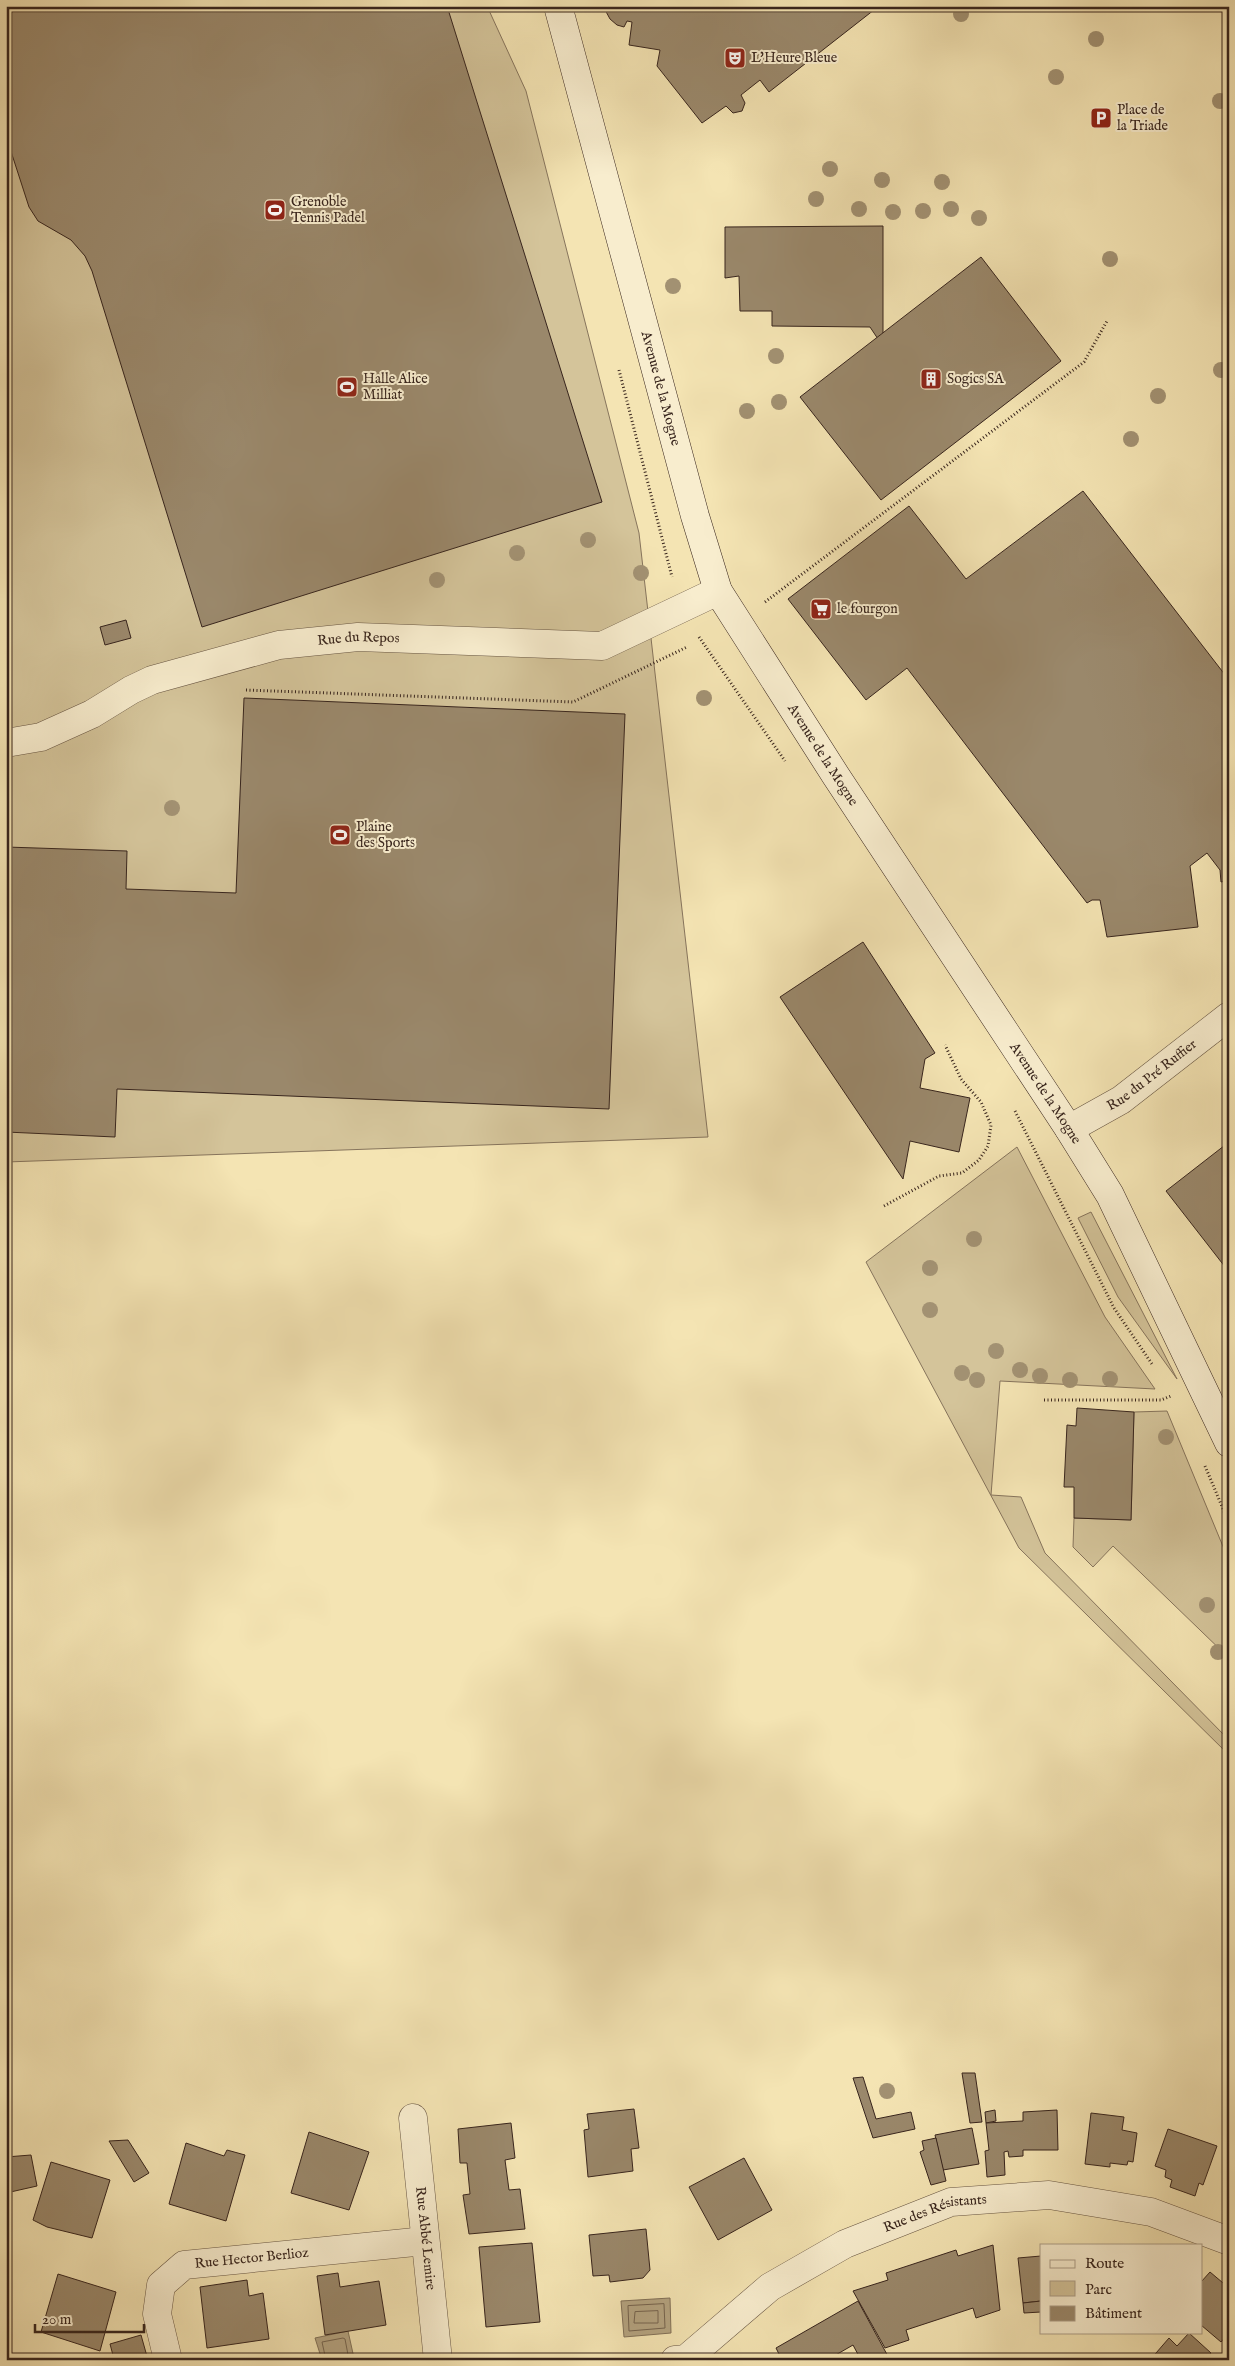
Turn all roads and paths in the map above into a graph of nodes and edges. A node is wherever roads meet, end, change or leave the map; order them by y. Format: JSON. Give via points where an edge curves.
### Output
{"nodes":[{"id":1,"x":558,"y":6,"type":"edge"},
{"id":2,"x":1107,"y":321,"type":"dead end"},
{"id":3,"x":718,"y":591,"type":"junction"},
{"id":4,"x":738,"y":622,"type":"junction"},
{"id":5,"x":687,"y":647,"type":"dead end"},
{"id":6,"x":238,"y":690,"type":"dead end"},
{"id":7,"x":6,"y":743,"type":"edge"},
{"id":8,"x":1229,"y":1016,"type":"edge"},
{"id":9,"x":945,"y":1045,"type":"dead end"},
{"id":10,"x":1069,"y":1129,"type":"junction"},
{"id":11,"x":884,"y":1206,"type":"dead end"},
{"id":12,"x":1200,"y":1384,"type":"junction"},
{"id":13,"x":1044,"y":1400,"type":"dead end"},
{"id":14,"x":1229,"y":1443,"type":"edge"},
{"id":15,"x":412,"y":2118,"type":"dead end"},
{"id":16,"x":425,"y":2241,"type":"junction"},
{"id":17,"x":1229,"y":2242,"type":"edge"},
{"id":18,"x":683,"y":2359,"type":"edge"},
{"id":19,"x":168,"y":2360,"type":"edge"},
{"id":20,"x":438,"y":2360,"type":"edge"}],
"edges":[{"from":1,"to":3,"type":"street","name":"Avenue de la Mogne"},
{"from":2,"to":4,"type":"path","via":[[1084,362]]},
{"from":3,"to":4,"type":"street","name":"Avenue de la Mogne"},
{"from":3,"to":7,"type":"street","name":"Rue du Repos","via":[[602,646],[358,637],[279,645],[152,680],[92,714],[41,736]]},
{"from":4,"to":10,"type":"street","name":"Avenue de la Mogne"},
{"from":5,"to":6,"type":"path","via":[[572,702]]},
{"from":8,"to":10,"type":"street","name":"Rue du Pré Ruffier","via":[[1121,1100]]},
{"from":9,"to":11,"type":"path","via":[[961,1079],[981,1102],[991,1125],[988,1146],[979,1160],[962,1173],[939,1176]]},
{"from":10,"to":12,"type":"street","name":"Avenue de la Mogne","via":[[1110,1195]]},
{"from":12,"to":13,"type":"path","via":[[1161,1400]]},
{"from":12,"to":14,"type":"street","name":"Avenue de la Mogne"},
{"from":15,"to":16,"type":"street","name":"Rue Abbé Lemire"},
{"from":16,"to":19,"type":"street","name":"Rue Hector Berlioz","via":[[184,2265],[161,2285],[157,2314]]},
{"from":16,"to":20,"type":"street","name":"Rue Abbé Lemire"},
{"from":17,"to":18,"type":"street","name":"Rue des Résistants","via":[[1151,2212],[1048,2195],[951,2202],[845,2244],[770,2286]]}]}
